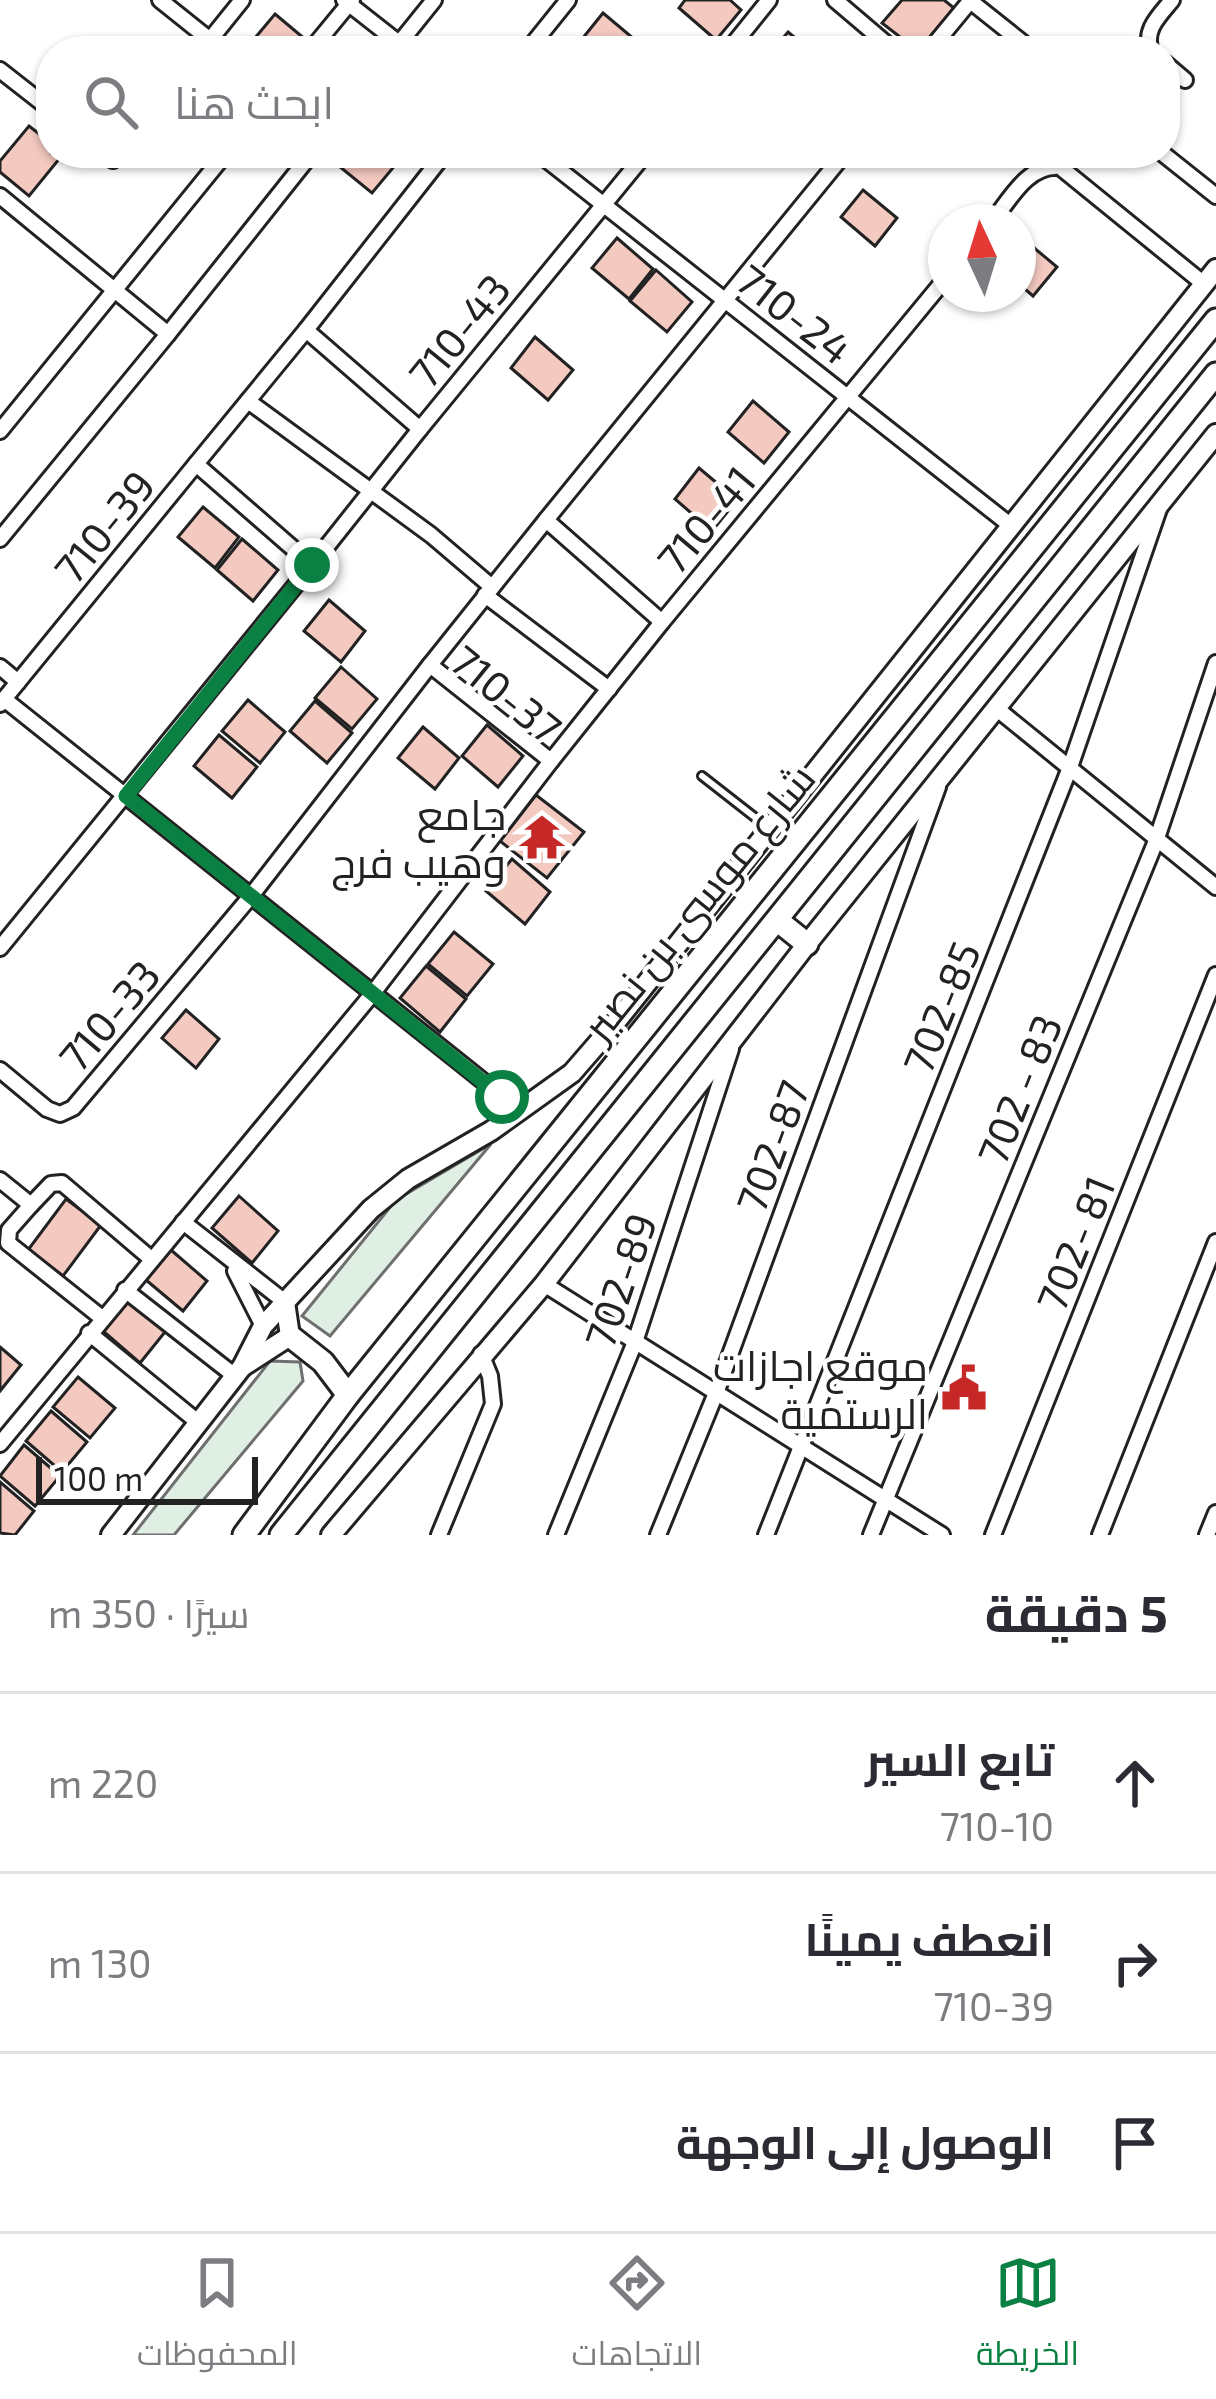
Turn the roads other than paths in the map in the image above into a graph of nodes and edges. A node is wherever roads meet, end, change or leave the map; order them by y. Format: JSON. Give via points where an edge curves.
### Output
{"nodes":[{"id":1,"x":160,"y":0,"type":"edge"},
{"id":2,"x":242,"y":0,"type":"edge"},
{"id":3,"x":434,"y":0,"type":"edge"},
{"id":4,"x":568,"y":0,"type":"edge"},
{"id":5,"x":769,"y":0,"type":"edge"},
{"id":6,"x":835,"y":0,"type":"edge"},
{"id":7,"x":970,"y":0,"type":"edge"},
{"id":8,"x":1172,"y":0,"type":"edge"},
{"id":9,"x":349,"y":1,"type":"edge"},
{"id":10,"x":195,"y":36,"type":"edge"},
{"id":11,"x":213,"y":36,"type":"edge"},
{"id":12,"x":322,"y":36,"type":"edge"},
{"id":13,"x":387,"y":36,"type":"edge"},
{"id":14,"x":408,"y":36,"type":"edge"},
{"id":15,"x":539,"y":36,"type":"edge"},
{"id":16,"x":740,"y":36,"type":"edge"},
{"id":17,"x":877,"y":36,"type":"edge"},
{"id":18,"x":941,"y":36,"type":"edge"},
{"id":19,"x":1015,"y":36,"type":"edge"},
{"id":20,"x":1148,"y":36,"type":"edge"},
{"id":21,"x":0,"y":70,"type":"edge"},
{"id":22,"x":1180,"y":76,"type":"edge"},
{"id":23,"x":1185,"y":80,"type":"dead end"},
{"id":24,"x":36,"y":98,"type":"edge"},
{"id":25,"x":1180,"y":167,"type":"edge"},
{"id":26,"x":214,"y":168,"type":"edge"},
{"id":27,"x":300,"y":168,"type":"edge"},
{"id":28,"x":433,"y":168,"type":"edge"},
{"id":29,"x":557,"y":168,"type":"edge"},
{"id":30,"x":634,"y":168,"type":"edge"},
{"id":31,"x":833,"y":168,"type":"edge"},
{"id":32,"x":1040,"y":168,"type":"edge"},
{"id":33,"x":1061,"y":168,"type":"edge"},
{"id":34,"x":0,"y":196,"type":"edge"},
{"id":35,"x":1216,"y":196,"type":"edge"},
{"id":36,"x":1007,"y":204,"type":"edge"},
{"id":37,"x":604,"y":205,"type":"junction"},
{"id":38,"x":1210,"y":277,"type":"edge"},
{"id":39,"x":114,"y":289,"type":"junction"},
{"id":40,"x":725,"y":300,"type":"junction"},
{"id":41,"x":928,"y":300,"type":"edge"},
{"id":42,"x":1216,"y":320,"type":"edge"},
{"id":43,"x":306,"y":330,"type":"junction"},
{"id":44,"x":168,"y":334,"type":"junction"},
{"id":45,"x":1216,"y":374,"type":"edge"},
{"id":46,"x":849,"y":398,"type":"junction"},
{"id":47,"x":248,"y":401,"type":"junction"},
{"id":48,"x":420,"y":429,"type":"junction"},
{"id":49,"x":0,"y":431,"type":"edge"},
{"id":50,"x":1216,"y":434,"type":"edge"},
{"id":51,"x":196,"y":464,"type":"junction"},
{"id":52,"x":369,"y":493,"type":"junction"},
{"id":53,"x":1163,"y":498,"type":"junction"},
{"id":54,"x":546,"y":520,"type":"junction"},
{"id":55,"x":1010,"y":525,"type":"junction"},
{"id":56,"x":0,"y":539,"type":"edge"},
{"id":57,"x":312,"y":565,"type":"junction"},
{"id":58,"x":489,"y":591,"type":"junction"},
{"id":59,"x":662,"y":622,"type":"junction"},
{"id":60,"x":1216,"y":663,"type":"edge"},
{"id":61,"x":430,"y":664,"type":"junction"},
{"id":62,"x":0,"y":667,"type":"edge"},
{"id":63,"x":18,"y":682,"type":"junction"},
{"id":64,"x":609,"y":689,"type":"junction"},
{"id":65,"x":2,"y":702,"type":"edge"},
{"id":66,"x":996,"y":708,"type":"junction"},
{"id":67,"x":551,"y":761,"type":"junction"},
{"id":68,"x":1069,"y":770,"type":"junction"},
{"id":69,"x":701,"y":776,"type":"dead end"},
{"id":70,"x":941,"y":779,"type":"junction"},
{"id":71,"x":126,"y":796,"type":"junction"},
{"id":72,"x":769,"y":828,"type":"junction"},
{"id":73,"x":1156,"y":841,"type":"junction"},
{"id":74,"x":1216,"y":887,"type":"edge"},
{"id":75,"x":251,"y":896,"type":"junction"},
{"id":76,"x":777,"y":920,"type":"junction"},
{"id":77,"x":807,"y":944,"type":"junction"},
{"id":78,"x":0,"y":948,"type":"edge"},
{"id":79,"x":1216,"y":976,"type":"edge"},
{"id":80,"x":373,"y":993,"type":"junction"},
{"id":81,"x":733,"y":1043,"type":"junction"},
{"id":82,"x":0,"y":1070,"type":"edge"},
{"id":83,"x":514,"y":1114,"type":"junction"},
{"id":84,"x":0,"y":1180,"type":"edge"},
{"id":85,"x":31,"y":1205,"type":"junction"},
{"id":86,"x":183,"y":1222,"type":"junction"},
{"id":87,"x":1216,"y":1242,"type":"edge"},
{"id":88,"x":150,"y":1258,"type":"junction"},
{"id":89,"x":229,"y":1261,"type":"junction"},
{"id":90,"x":544,"y":1284,"type":"junction"},
{"id":91,"x":125,"y":1289,"type":"junction"},
{"id":92,"x":285,"y":1302,"type":"junction"},
{"id":93,"x":102,"y":1318,"type":"junction"},
{"id":94,"x":263,"y":1326,"type":"junction"},
{"id":95,"x":89,"y":1334,"type":"junction"},
{"id":96,"x":290,"y":1336,"type":"junction"},
{"id":97,"x":635,"y":1342,"type":"junction"},
{"id":98,"x":481,"y":1354,"type":"junction"},
{"id":99,"x":238,"y":1371,"type":"junction"},
{"id":100,"x":716,"y":1393,"type":"junction"},
{"id":101,"x":348,"y":1395,"type":"junction"},
{"id":102,"x":199,"y":1423,"type":"junction"},
{"id":103,"x":0,"y":1444,"type":"edge"},
{"id":104,"x":801,"y":1446,"type":"junction"},
{"id":105,"x":885,"y":1499,"type":"junction"},
{"id":106,"x":1216,"y":1513,"type":"edge"},
{"id":107,"x":111,"y":1535,"type":"edge"},
{"id":108,"x":244,"y":1535,"type":"edge"},
{"id":109,"x":285,"y":1535,"type":"edge"},
{"id":110,"x":331,"y":1535,"type":"edge"},
{"id":111,"x":439,"y":1535,"type":"edge"},
{"id":112,"x":556,"y":1535,"type":"edge"},
{"id":113,"x":658,"y":1535,"type":"edge"},
{"id":114,"x":766,"y":1535,"type":"edge"},
{"id":115,"x":871,"y":1535,"type":"edge"},
{"id":116,"x":942,"y":1535,"type":"edge"},
{"id":117,"x":994,"y":1535,"type":"edge"},
{"id":118,"x":1100,"y":1535,"type":"edge"},
{"id":119,"x":1207,"y":1535,"type":"edge"}],
"edges":[{"from":1,"to":10,"type":"street"},
{"from":2,"to":11,"type":"street"},
{"from":3,"to":14,"type":"street"},
{"from":4,"to":15,"type":"street"},
{"from":5,"to":16,"type":"street"},
{"from":6,"to":17,"type":"street"},
{"from":7,"to":18,"type":"street"},
{"from":7,"to":19,"type":"street"},
{"from":8,"to":20,"type":"street"},
{"from":9,"to":12,"type":"street"},
{"from":9,"to":13,"type":"street"},
{"from":21,"to":24,"type":"street"},
{"from":22,"to":23,"type":"street"},
{"from":25,"to":35,"type":"street"},
{"from":26,"to":39,"type":"street"},
{"from":27,"to":44,"type":"street"},
{"from":28,"to":43,"type":"street"},
{"from":29,"to":37,"type":"street","name":"710-24"},
{"from":30,"to":37,"type":"street","name":"710-43"},
{"from":31,"to":40,"type":"street"},
{"from":32,"to":36,"type":"street"},
{"from":33,"to":38,"type":"street"},
{"from":34,"to":39,"type":"street"},
{"from":37,"to":40,"type":"street","name":"710-24"},
{"from":37,"to":48,"type":"street","name":"710-43"},
{"from":38,"to":55,"type":"street"},
{"from":39,"to":44,"type":"street"},
{"from":39,"to":49,"type":"street"},
{"from":40,"to":46,"type":"street","name":"710-24"},
{"from":40,"to":54,"type":"street"},
{"from":41,"to":46,"type":"street","name":"710-41"},
{"from":42,"to":101,"type":"main road","name":"شارع موسى بن نصير"},
{"from":43,"to":47,"type":"street"},
{"from":43,"to":48,"type":"street","name":"710-43"},
{"from":44,"to":56,"type":"street"},
{"from":45,"to":76,"type":"main road","name":"شارع موسى بن نصير"},
{"from":46,"to":55,"type":"street","name":"710-24"},
{"from":46,"to":59,"type":"street","name":"710-41"},
{"from":47,"to":51,"type":"street"},
{"from":47,"to":52,"type":"street"},
{"from":48,"to":52,"type":"street"},
{"from":50,"to":53,"type":"street"},
{"from":51,"to":57,"type":"street","name":"710-39"},
{"from":51,"to":63,"type":"street","name":"710-39"},
{"from":52,"to":57,"type":"street"},
{"from":52,"to":58,"type":"street","via":[[431,535]]},
{"from":53,"to":66,"type":"street"},
{"from":53,"to":68,"type":"street","name":"702-85"},
{"from":54,"to":58,"type":"street"},
{"from":54,"to":59,"type":"street","name":"710-41"},
{"from":55,"to":72,"type":"street"},
{"from":57,"to":71,"type":"street"},
{"from":58,"to":61,"type":"street"},
{"from":58,"to":64,"type":"street"},
{"from":59,"to":64,"type":"street"},
{"from":60,"to":73,"type":"street","name":"702 - 83"},
{"from":61,"to":67,"type":"street","name":"710-37"},
{"from":61,"to":75,"type":"street","name":"710-37"},
{"from":62,"to":63,"type":"street"},
{"from":63,"to":65,"type":"street","name":"710-39"},
{"from":64,"to":67,"type":"street"},
{"from":65,"to":71,"type":"street"},
{"from":66,"to":68,"type":"street"},
{"from":66,"to":70,"type":"street"},
{"from":67,"to":80,"type":"street","name":"710-37"},
{"from":68,"to":73,"type":"street"},
{"from":68,"to":104,"type":"street","name":"702-85"},
{"from":69,"to":72,"type":"lane"},
{"from":70,"to":77,"type":"street"},
{"from":70,"to":100,"type":"street","name":"702-87"},
{"from":71,"to":75,"type":"street"},
{"from":71,"to":78,"type":"street"},
{"from":72,"to":83,"type":"street","via":[[572,1072]]},
{"from":73,"to":74,"type":"street"},
{"from":73,"to":105,"type":"street","name":"702 - 83"},
{"from":75,"to":80,"type":"street"},
{"from":75,"to":82,"type":"street","name":"710-33","via":[[74,1108],[47,1109]]},
{"from":76,"to":77,"type":"main road"},
{"from":76,"to":109,"type":"main road","name":"شارع موسى بن نصير"},
{"from":77,"to":81,"type":"street"},
{"from":79,"to":117,"type":"street","name":"702- 81"},
{"from":80,"to":83,"type":"street"},
{"from":80,"to":86,"type":"street","name":"710-37"},
{"from":81,"to":90,"type":"street"},
{"from":81,"to":97,"type":"street","name":"702-89"},
{"from":83,"to":92,"type":"street","via":[[371,1208]]},
{"from":84,"to":85,"type":"street"},
{"from":85,"to":88,"type":"street","via":[[62,1183]]},
{"from":85,"to":93,"type":"street","via":[[8,1243]]},
{"from":86,"to":88,"type":"street","name":"710-37"},
{"from":86,"to":89,"type":"street"},
{"from":87,"to":118,"type":"street"},
{"from":88,"to":91,"type":"street","name":"710-37"},
{"from":89,"to":92,"type":"street"},
{"from":89,"to":94,"type":"street"},
{"from":90,"to":97,"type":"street"},
{"from":90,"to":98,"type":"street"},
{"from":91,"to":93,"type":"street","name":"710-37"},
{"from":91,"to":99,"type":"street"},
{"from":92,"to":94,"type":"street"},
{"from":92,"to":96,"type":"street"},
{"from":93,"to":95,"type":"street","name":"710-37"},
{"from":94,"to":99,"type":"street"},
{"from":95,"to":102,"type":"street"},
{"from":95,"to":103,"type":"street","name":"710-37"},
{"from":96,"to":99,"type":"street"},
{"from":96,"to":101,"type":"main road"},
{"from":97,"to":100,"type":"street"},
{"from":97,"to":112,"type":"street","name":"702-89"},
{"from":98,"to":110,"type":"street"},
{"from":98,"to":111,"type":"street","via":[[493,1404]]},
{"from":99,"to":102,"type":"street"},
{"from":100,"to":104,"type":"street"},
{"from":100,"to":113,"type":"street","name":"702-87"},
{"from":101,"to":108,"type":"main road","name":"شارع موسى بن نصير"},
{"from":102,"to":107,"type":"street"},
{"from":104,"to":105,"type":"street"},
{"from":104,"to":114,"type":"street","name":"702-85"},
{"from":105,"to":115,"type":"street","name":"702 - 83"},
{"from":105,"to":116,"type":"street"},
{"from":106,"to":119,"type":"street"}]}
